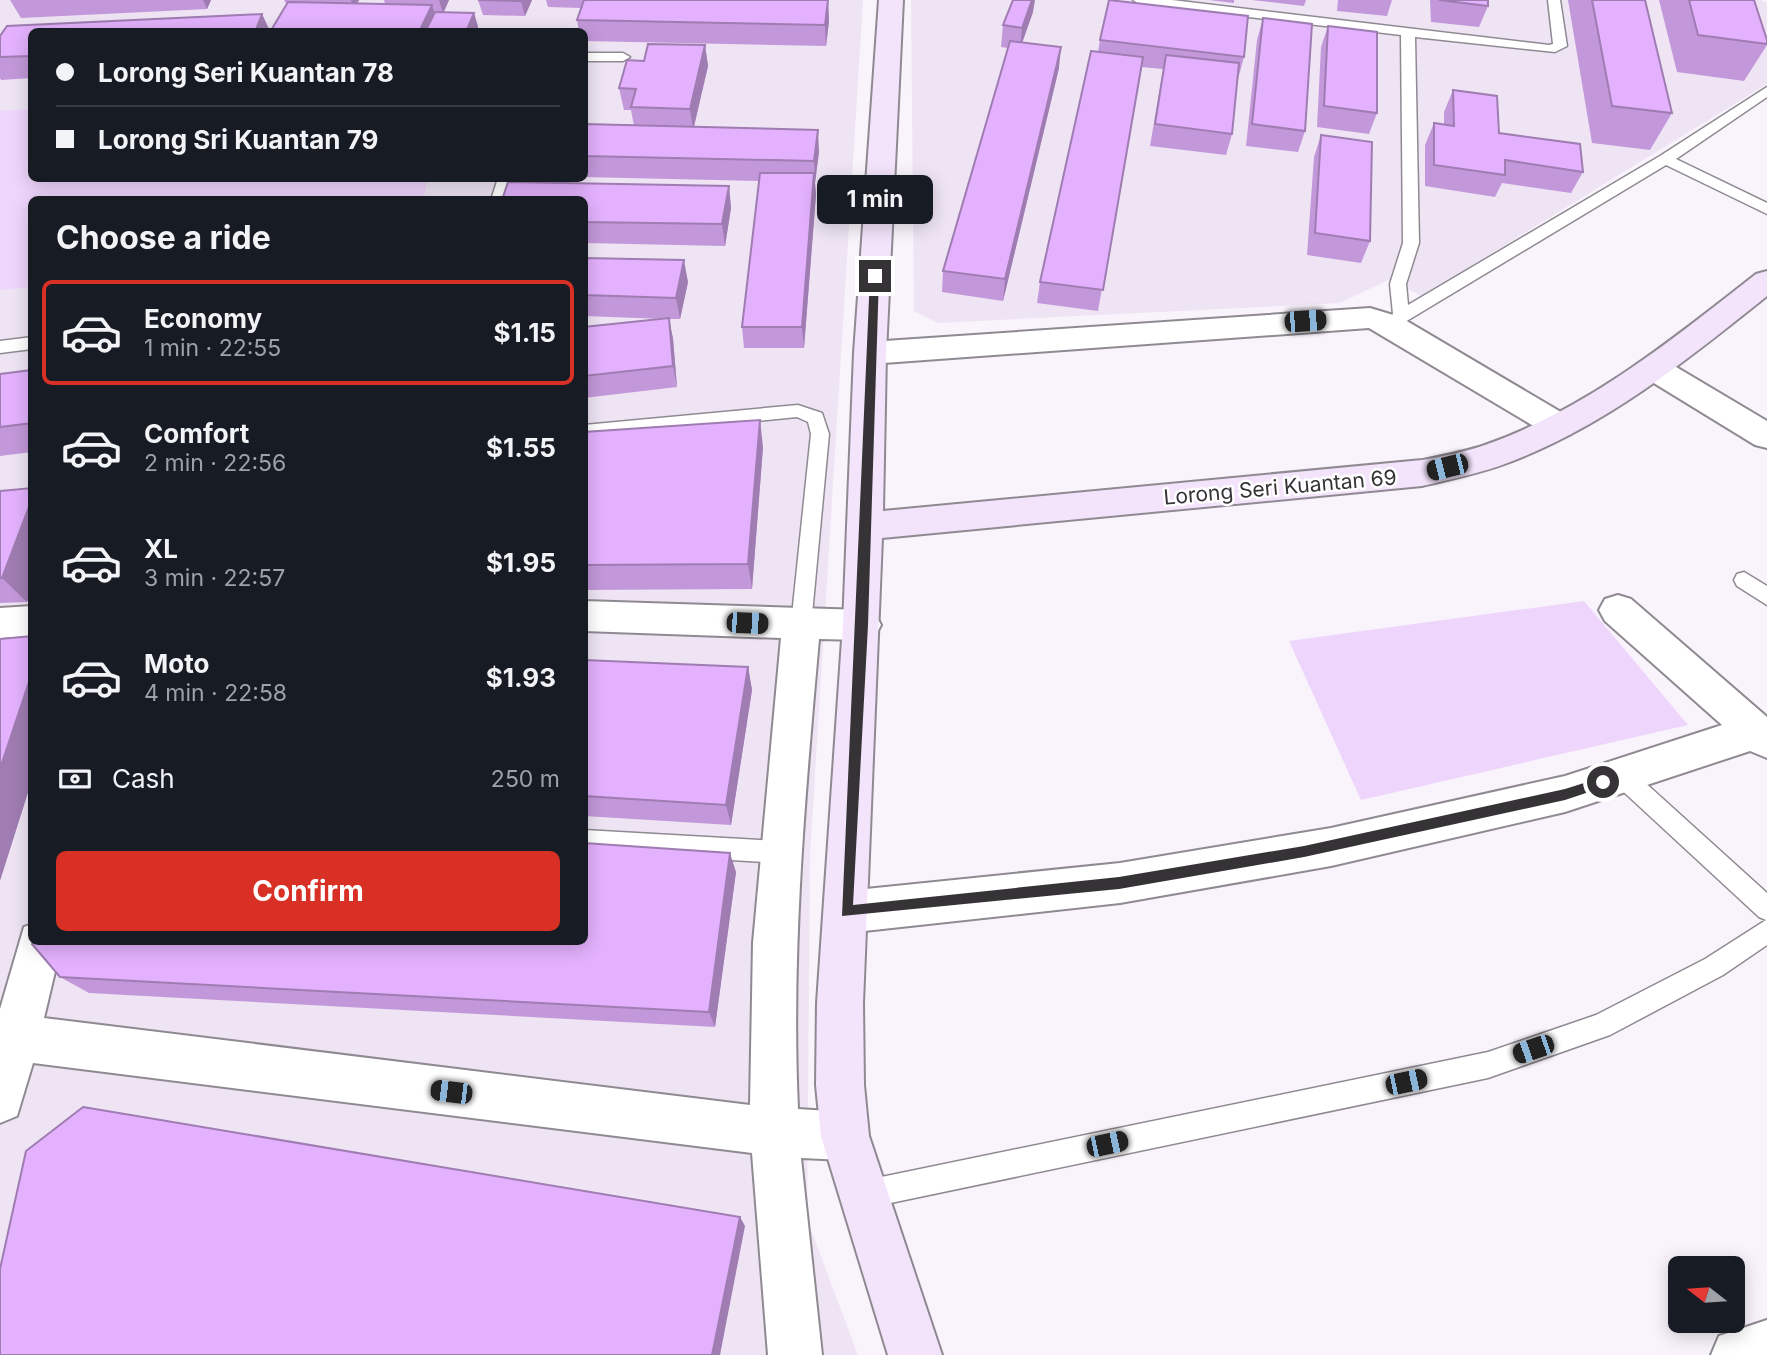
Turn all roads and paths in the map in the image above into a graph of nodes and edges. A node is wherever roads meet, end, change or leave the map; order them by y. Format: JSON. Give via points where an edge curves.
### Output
{"nodes":[{"id":1,"x":891,"y":0,"type":"edge"},
{"id":2,"x":1139,"y":0,"type":"edge"},
{"id":3,"x":1554,"y":0,"type":"edge"},
{"id":4,"x":1408,"y":32,"type":"junction"},
{"id":5,"x":588,"y":57,"type":"edge"},
{"id":6,"x":623,"y":57,"type":"dead end"},
{"id":7,"x":1767,"y":91,"type":"edge"},
{"id":8,"x":1665,"y":159,"type":"junction"},
{"id":9,"x":1767,"y":209,"type":"edge"},
{"id":10,"x":1767,"y":281,"type":"edge"},
{"id":11,"x":1395,"y":319,"type":"junction"},
{"id":12,"x":28,"y":344,"type":"edge"},
{"id":13,"x":0,"y":347,"type":"edge"},
{"id":14,"x":870,"y":353,"type":"junction"},
{"id":15,"x":1655,"y":369,"type":"junction"},
{"id":16,"x":1559,"y":426,"type":"junction"},
{"id":17,"x":588,"y":432,"type":"edge"},
{"id":18,"x":1767,"y":436,"type":"edge"},
{"id":19,"x":865,"y":526,"type":"junction"},
{"id":20,"x":1744,"y":580,"type":"dead end"},
{"id":21,"x":1767,"y":597,"type":"edge"},
{"id":22,"x":1618,"y":610,"type":"dead end"},
{"id":23,"x":588,"y":616,"type":"edge"},
{"id":24,"x":28,"y":621,"type":"edge"},
{"id":25,"x":0,"y":623,"type":"edge"},
{"id":26,"x":801,"y":625,"type":"junction"},
{"id":27,"x":862,"y":625,"type":"junction"},
{"id":28,"x":1761,"y":736,"type":"edge"},
{"id":29,"x":1622,"y":776,"type":"junction"},
{"id":30,"x":588,"y":840,"type":"edge"},
{"id":31,"x":779,"y":852,"type":"junction"},
{"id":32,"x":1767,"y":909,"type":"edge"},
{"id":33,"x":846,"y":912,"type":"junction"},
{"id":34,"x":1767,"y":931,"type":"edge"},
{"id":35,"x":39,"y":945,"type":"edge"},
{"id":36,"x":18,"y":1038,"type":"junction"},
{"id":37,"x":0,"y":1099,"type":"edge"},
{"id":38,"x":775,"y":1132,"type":"junction"},
{"id":39,"x":845,"y":1136,"type":"junction"},
{"id":40,"x":862,"y":1195,"type":"junction"},
{"id":41,"x":795,"y":1355,"type":"edge"},
{"id":42,"x":915,"y":1355,"type":"edge"}],
"edges":[{"from":1,"to":14,"type":"street"},
{"from":2,"to":4,"type":"lane"},
{"from":3,"to":4,"type":"lane","via":[[1560,46],[1550,49]]},
{"from":4,"to":11,"type":"lane","via":[[1411,243],[1398,284]]},
{"from":5,"to":6,"type":"lane"},
{"from":7,"to":8,"type":"lane"},
{"from":8,"to":9,"type":"lane"},
{"from":8,"to":11,"type":"lane"},
{"from":10,"to":15,"type":"street","name":"Lorong Seri Kuantan 69"},
{"from":11,"to":14,"type":"street","via":[[1360,317]]},
{"from":11,"to":16,"type":"street"},
{"from":12,"to":13,"type":"lane"},
{"from":14,"to":19,"type":"street"},
{"from":15,"to":16,"type":"street","name":"Lorong Seri Kuantan 69"},
{"from":15,"to":18,"type":"street"},
{"from":16,"to":19,"type":"street","name":"Lorong Seri Kuantan 69","via":[[1498,454],[1422,473]]},
{"from":17,"to":26,"type":"lane","via":[[798,411],[816,418],[820,434]]},
{"from":19,"to":27,"type":"street"},
{"from":20,"to":21,"type":"lane"},
{"from":22,"to":28,"type":"street"},
{"from":23,"to":26,"type":"street"},
{"from":24,"to":25,"type":"street"},
{"from":26,"to":27,"type":"street"},
{"from":26,"to":31,"type":"street"},
{"from":27,"to":33,"type":"street"},
{"from":28,"to":29,"type":"street"},
{"from":29,"to":32,"type":"lane"},
{"from":29,"to":33,"type":"street","via":[[1565,794],[1331,847],[1119,883]]},
{"from":30,"to":31,"type":"lane"},
{"from":31,"to":38,"type":"street"},
{"from":33,"to":39,"type":"street","via":[[839,1085]]},
{"from":34,"to":40,"type":"lane","via":[[1714,967],[1601,1026],[1488,1065]]},
{"from":35,"to":36,"type":"street"},
{"from":36,"to":37,"type":"street"},
{"from":36,"to":38,"type":"street"},
{"from":38,"to":39,"type":"street"},
{"from":38,"to":41,"type":"street"},
{"from":39,"to":40,"type":"street"},
{"from":40,"to":42,"type":"street"}]}
